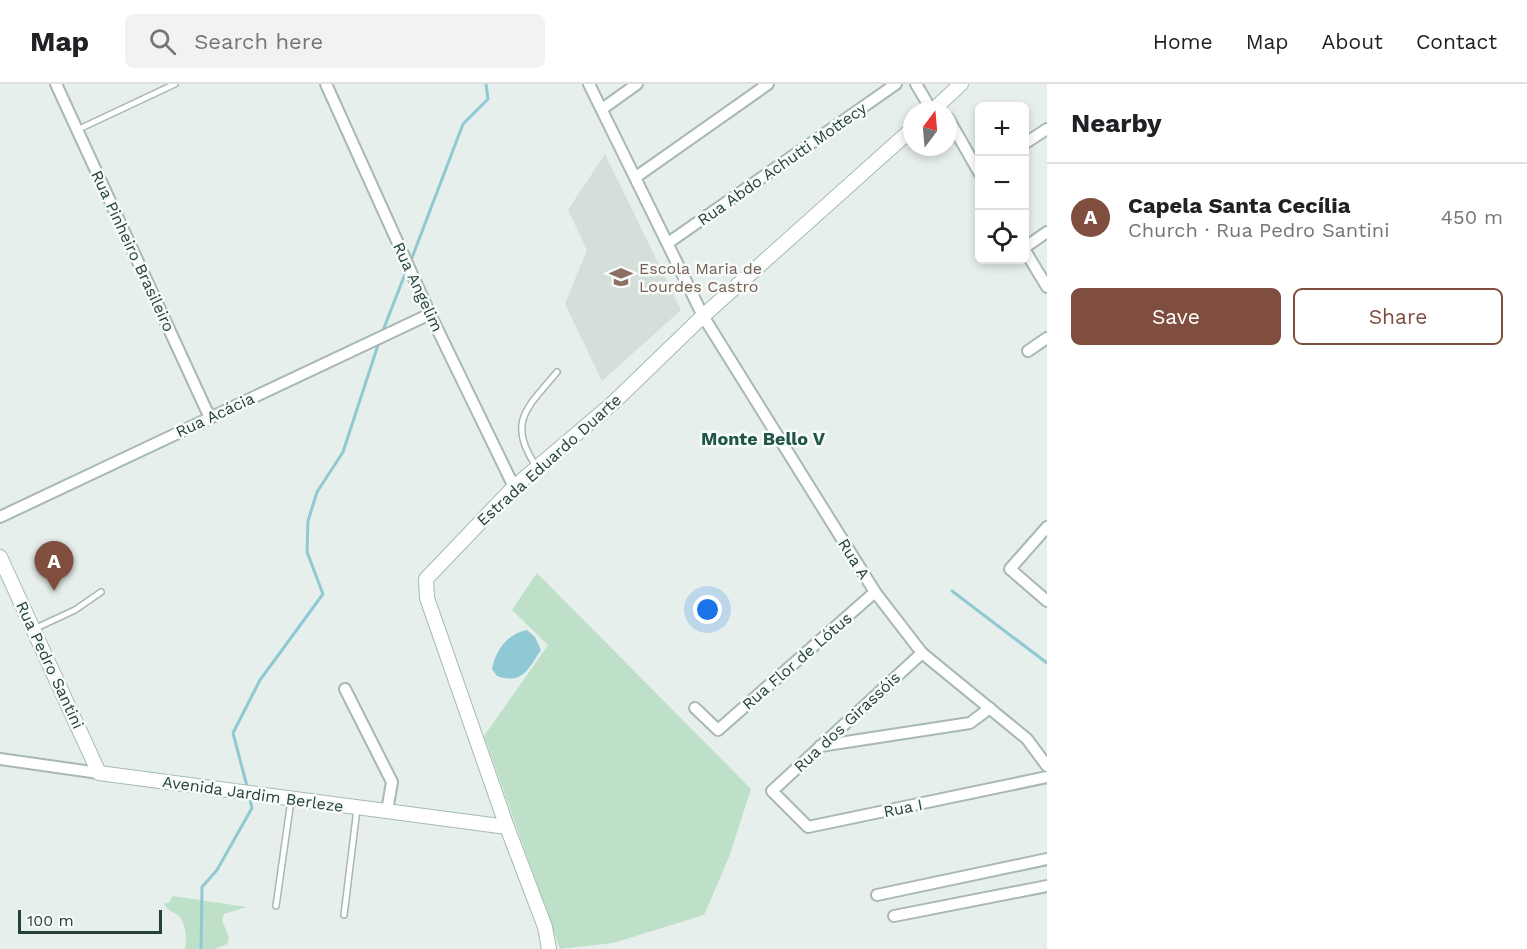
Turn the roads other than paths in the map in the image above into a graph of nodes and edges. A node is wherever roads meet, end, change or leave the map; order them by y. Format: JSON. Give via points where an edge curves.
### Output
{"nodes":[{"id":1,"x":56,"y":84,"type":"edge"},
{"id":2,"x":175,"y":84,"type":"edge"},
{"id":3,"x":326,"y":84,"type":"edge"},
{"id":4,"x":589,"y":84,"type":"edge"},
{"id":5,"x":637,"y":84,"type":"edge"},
{"id":6,"x":768,"y":84,"type":"edge"},
{"id":7,"x":896,"y":84,"type":"edge"},
{"id":8,"x":916,"y":84,"type":"edge"},
{"id":9,"x":961,"y":84,"type":"edge"},
{"id":10,"x":931,"y":102,"type":"edge"},
{"id":11,"x":944,"y":102,"type":"edge"},
{"id":12,"x":602,"y":109,"type":"junction"},
{"id":13,"x":1047,"y":129,"type":"edge"},
{"id":14,"x":77,"y":130,"type":"junction"},
{"id":15,"x":957,"y":133,"type":"edge"},
{"id":16,"x":903,"y":137,"type":"edge"},
{"id":17,"x":1029,"y":141,"type":"edge"},
{"id":18,"x":975,"y":165,"type":"edge"},
{"id":19,"x":636,"y":177,"type":"junction"},
{"id":20,"x":1047,"y":232,"type":"edge"},
{"id":21,"x":668,"y":243,"type":"junction"},
{"id":22,"x":1029,"y":245,"type":"edge"},
{"id":23,"x":1029,"y":256,"type":"edge"},
{"id":24,"x":1047,"y":287,"type":"edge"},
{"id":25,"x":430,"y":314,"type":"junction"},
{"id":26,"x":703,"y":316,"type":"junction"},
{"id":27,"x":1047,"y":338,"type":"edge"},
{"id":28,"x":1028,"y":351,"type":"dead end"},
{"id":29,"x":557,"y":372,"type":"dead end"},
{"id":30,"x":210,"y":418,"type":"junction"},
{"id":31,"x":537,"y":467,"type":"junction"},
{"id":32,"x":514,"y":487,"type":"junction"},
{"id":33,"x":0,"y":516,"type":"edge"},
{"id":34,"x":1047,"y":527,"type":"edge"},
{"id":35,"x":0,"y":557,"type":"edge"},
{"id":36,"x":101,"y":592,"type":"dead end"},
{"id":37,"x":875,"y":592,"type":"junction"},
{"id":38,"x":1047,"y":601,"type":"edge"},
{"id":39,"x":33,"y":629,"type":"junction"},
{"id":40,"x":922,"y":653,"type":"junction"},
{"id":41,"x":345,"y":689,"type":"dead end"},
{"id":42,"x":695,"y":708,"type":"dead end"},
{"id":43,"x":990,"y":708,"type":"junction"},
{"id":44,"x":819,"y":746,"type":"junction"},
{"id":45,"x":0,"y":759,"type":"edge"},
{"id":46,"x":1047,"y":766,"type":"edge"},
{"id":47,"x":99,"y":773,"type":"junction"},
{"id":48,"x":1047,"y":777,"type":"edge"},
{"id":49,"x":772,"y":791,"type":"joint"},
{"id":50,"x":291,"y":799,"type":"junction"},
{"id":51,"x":357,"y":807,"type":"junction"},
{"id":52,"x":387,"y":812,"type":"junction"},
{"id":53,"x":507,"y":827,"type":"junction"},
{"id":54,"x":1047,"y":859,"type":"edge"},
{"id":55,"x":1047,"y":886,"type":"edge"},
{"id":56,"x":877,"y":895,"type":"dead end"},
{"id":57,"x":276,"y":906,"type":"dead end"},
{"id":58,"x":344,"y":915,"type":"dead end"},
{"id":59,"x":894,"y":916,"type":"dead end"},
{"id":60,"x":549,"y":949,"type":"edge"}],
"edges":[{"from":1,"to":14,"type":"street","name":"Rua Pinheiro Brasileiro"},
{"from":2,"to":14,"type":"lane"},
{"from":3,"to":25,"type":"street","name":"Rua Angelim"},
{"from":4,"to":12,"type":"street","name":"Rua A"},
{"from":5,"to":12,"type":"street"},
{"from":6,"to":19,"type":"street"},
{"from":7,"to":21,"type":"street","name":"Rua Abdo Achutti Mottecy"},
{"from":8,"to":10,"type":"street"},
{"from":9,"to":11,"type":"street"},
{"from":12,"to":19,"type":"street","name":"Rua A"},
{"from":13,"to":17,"type":"street"},
{"from":14,"to":30,"type":"street","name":"Rua Pinheiro Brasileiro"},
{"from":15,"to":18,"type":"street"},
{"from":16,"to":26,"type":"street","name":"Estrada Eduardo Duarte"},
{"from":19,"to":21,"type":"street","name":"Rua A"},
{"from":20,"to":22,"type":"street"},
{"from":21,"to":26,"type":"street","name":"Rua A"},
{"from":23,"to":24,"type":"street"},
{"from":25,"to":30,"type":"street","name":"Rua Acácia"},
{"from":25,"to":32,"type":"street","name":"Rua Angelim"},
{"from":26,"to":31,"type":"street","name":"Estrada Eduardo Duarte","via":[[613,403]]},
{"from":26,"to":37,"type":"street","name":"Rua A"},
{"from":27,"to":28,"type":"street"},
{"from":29,"to":31,"type":"lane","via":[[521,420],[522,438]]},
{"from":30,"to":33,"type":"street","name":"Rua Acácia"},
{"from":31,"to":32,"type":"street","name":"Estrada Eduardo Duarte"},
{"from":32,"to":53,"type":"street","name":"Estrada Eduardo Duarte","via":[[434,569],[425,587]]},
{"from":34,"to":38,"type":"street","via":[[1010,569]]},
{"from":35,"to":39,"type":"street","name":"Rua Pedro Santini"},
{"from":36,"to":39,"type":"lane","via":[[75,610]]},
{"from":37,"to":40,"type":"street","name":"Rua A"},
{"from":37,"to":42,"type":"street","name":"Rua Flor de Lótus","via":[[718,730]]},
{"from":39,"to":47,"type":"street","name":"Rua Pedro Santini"},
{"from":40,"to":43,"type":"street","name":"Rua A"},
{"from":40,"to":44,"type":"street","name":"Rua dos Girassóis"},
{"from":41,"to":52,"type":"street","via":[[392,782]]},
{"from":43,"to":44,"type":"street","via":[[970,723]]},
{"from":43,"to":46,"type":"street","name":"Rua A","via":[[1027,739]]},
{"from":44,"to":49,"type":"street","name":"Rua dos Girassóis"},
{"from":45,"to":47,"type":"street","name":"Avenida Jardim Berleze"},
{"from":47,"to":50,"type":"street","name":"Avenida Jardim Berleze"},
{"from":48,"to":49,"type":"street","name":"Rua I","via":[[808,827]]},
{"from":50,"to":51,"type":"street","name":"Avenida Jardim Berleze"},
{"from":50,"to":57,"type":"lane"},
{"from":51,"to":52,"type":"street","name":"Avenida Jardim Berleze"},
{"from":51,"to":58,"type":"lane"},
{"from":52,"to":53,"type":"street","name":"Avenida Jardim Berleze"},
{"from":53,"to":60,"type":"street","name":"Estrada Eduardo Duarte","via":[[545,927]]},
{"from":54,"to":56,"type":"street"},
{"from":55,"to":59,"type":"street"}]}
